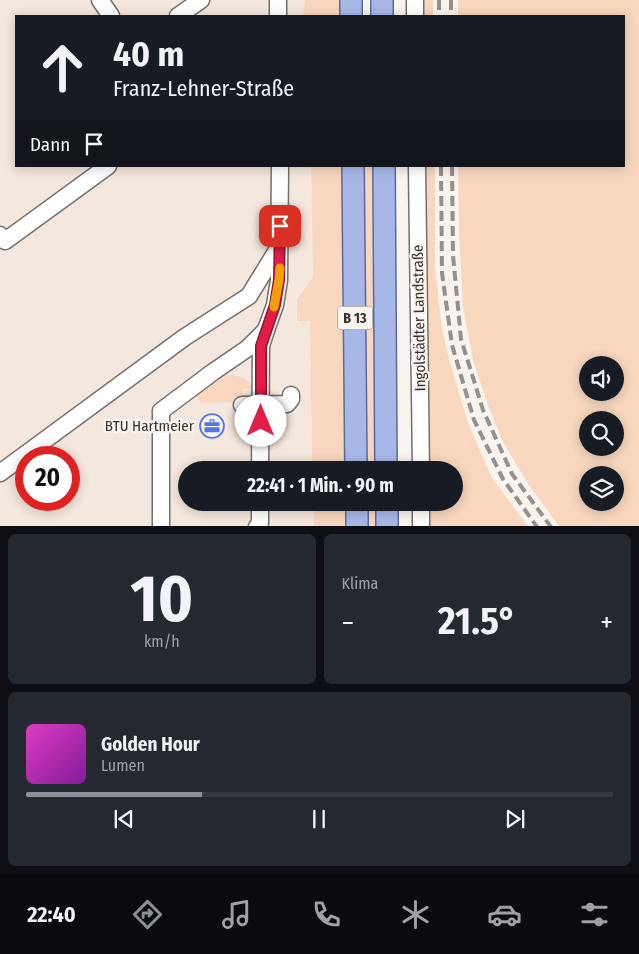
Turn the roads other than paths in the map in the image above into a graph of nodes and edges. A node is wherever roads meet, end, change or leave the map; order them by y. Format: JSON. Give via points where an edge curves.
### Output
{"nodes":[{"id":1,"x":100,"y":0,"type":"edge"},
{"id":2,"x":201,"y":0,"type":"edge"},
{"id":3,"x":278,"y":0,"type":"edge"},
{"id":4,"x":351,"y":0,"type":"edge"},
{"id":5,"x":382,"y":0,"type":"edge"},
{"id":6,"x":415,"y":0,"type":"edge"},
{"id":7,"x":110,"y":15,"type":"edge"},
{"id":8,"x":179,"y":15,"type":"edge"},
{"id":9,"x":278,"y":15,"type":"edge"},
{"id":10,"x":351,"y":15,"type":"edge"},
{"id":11,"x":382,"y":15,"type":"edge"},
{"id":12,"x":415,"y":15,"type":"edge"},
{"id":13,"x":107,"y":167,"type":"edge"},
{"id":14,"x":280,"y":167,"type":"edge"},
{"id":15,"x":353,"y":167,"type":"edge"},
{"id":16,"x":384,"y":167,"type":"edge"},
{"id":17,"x":416,"y":167,"type":"edge"},
{"id":18,"x":0,"y":235,"type":"edge"},
{"id":19,"x":280,"y":245,"type":"junction"},
{"id":20,"x":266,"y":330,"type":"junction"},
{"id":21,"x":291,"y":395,"type":"dead end"},
{"id":22,"x":242,"y":405,"type":"dead end"},
{"id":23,"x":261,"y":405,"type":"junction"},
{"id":24,"x":260,"y":461,"type":"edge"},
{"id":25,"x":356,"y":461,"type":"edge"},
{"id":26,"x":386,"y":461,"type":"edge"},
{"id":27,"x":420,"y":461,"type":"edge"},
{"id":28,"x":0,"y":473,"type":"edge"},
{"id":29,"x":260,"y":511,"type":"edge"},
{"id":30,"x":357,"y":511,"type":"edge"},
{"id":31,"x":387,"y":511,"type":"edge"},
{"id":32,"x":421,"y":511,"type":"edge"},
{"id":33,"x":161,"y":526,"type":"edge"},
{"id":34,"x":258,"y":526,"type":"edge"},
{"id":35,"x":357,"y":526,"type":"edge"},
{"id":36,"x":387,"y":526,"type":"edge"},
{"id":37,"x":421,"y":526,"type":"edge"}],
"edges":[{"from":1,"to":7,"type":"street"},
{"from":2,"to":8,"type":"street"},
{"from":3,"to":9,"type":"street"},
{"from":4,"to":10,"type":"main road"},
{"from":5,"to":11,"type":"main road"},
{"from":6,"to":12,"type":"street"},
{"from":13,"to":18,"type":"street","via":[[5,241]]},
{"from":14,"to":19,"type":"street"},
{"from":15,"to":25,"type":"main road","number":"B 13"},
{"from":16,"to":26,"type":"main road","number":"B 13"},
{"from":17,"to":27,"type":"street","name":"Ingolstädter Landstraße"},
{"from":19,"to":20,"type":"street","via":[[278,288]]},
{"from":19,"to":28,"type":"street","via":[[249,296],[185,337]]},
{"from":20,"to":23,"type":"street","via":[[261,346]]},
{"from":20,"to":33,"type":"street","via":[[248,348],[161,411]]},
{"from":21,"to":23,"type":"street","via":[[287,404]]},
{"from":22,"to":23,"type":"street"},
{"from":23,"to":24,"type":"street"},
{"from":29,"to":34,"type":"street"},
{"from":30,"to":35,"type":"main road"},
{"from":31,"to":36,"type":"main road"},
{"from":32,"to":37,"type":"street"}]}
